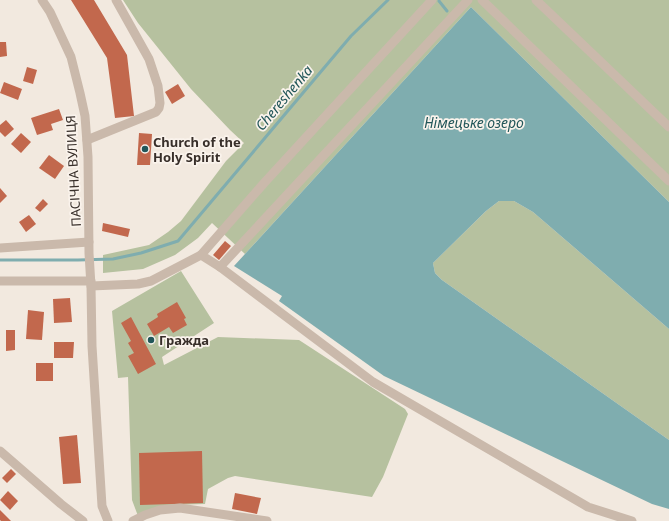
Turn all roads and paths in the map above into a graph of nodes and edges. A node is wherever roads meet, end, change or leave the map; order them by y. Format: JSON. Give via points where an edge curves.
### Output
{"nodes":[{"id":1,"x":42,"y":0,"type":"edge"},
{"id":2,"x":116,"y":0,"type":"edge"},
{"id":3,"x":432,"y":0,"type":"edge"},
{"id":4,"x":468,"y":0,"type":"edge"},
{"id":5,"x":482,"y":0,"type":"edge"},
{"id":6,"x":536,"y":0,"type":"edge"},
{"id":7,"x":669,"y":127,"type":"edge"},
{"id":8,"x":87,"y":140,"type":"junction"},
{"id":9,"x":669,"y":181,"type":"edge"},
{"id":10,"x":89,"y":242,"type":"junction"},
{"id":11,"x":0,"y":248,"type":"edge"},
{"id":12,"x":201,"y":255,"type":"junction"},
{"id":13,"x":220,"y":267,"type":"junction"},
{"id":14,"x":0,"y":282,"type":"edge"},
{"id":15,"x":91,"y":283,"type":"junction"},
{"id":16,"x":0,"y":451,"type":"edge"},
{"id":17,"x":83,"y":521,"type":"edge"},
{"id":18,"x":108,"y":521,"type":"edge"},
{"id":19,"x":133,"y":521,"type":"edge"},
{"id":20,"x":267,"y":521,"type":"edge"},
{"id":21,"x":632,"y":521,"type":"edge"}],
"edges":[{"from":1,"to":8,"type":"street","name":"ПАСІЧНА ВУЛИЦЯ","via":[[71,57],[85,116]]},
{"from":2,"to":8,"type":"street","via":[[149,59],[158,86],[159,108],[156,112]]},
{"from":3,"to":12,"type":"street"},
{"from":4,"to":13,"type":"street"},
{"from":5,"to":9,"type":"street"},
{"from":6,"to":7,"type":"street"},
{"from":8,"to":10,"type":"street","name":"ПАСІЧНА ВУЛИЦЯ"},
{"from":10,"to":11,"type":"street"},
{"from":10,"to":15,"type":"street","name":"ПАСІЧНА ВУЛИЦЯ"},
{"from":12,"to":13,"type":"street"},
{"from":12,"to":15,"type":"street","via":[[151,281],[138,284]]},
{"from":13,"to":21,"type":"street","via":[[373,382],[588,507]]},
{"from":14,"to":15,"type":"street"},
{"from":15,"to":18,"type":"street","name":"ПАСІЧНА ВУЛИЦЯ","via":[[92,346],[102,506]]},
{"from":16,"to":17,"type":"street"},
{"from":19,"to":20,"type":"street","via":[[160,510],[180,508]]}]}
